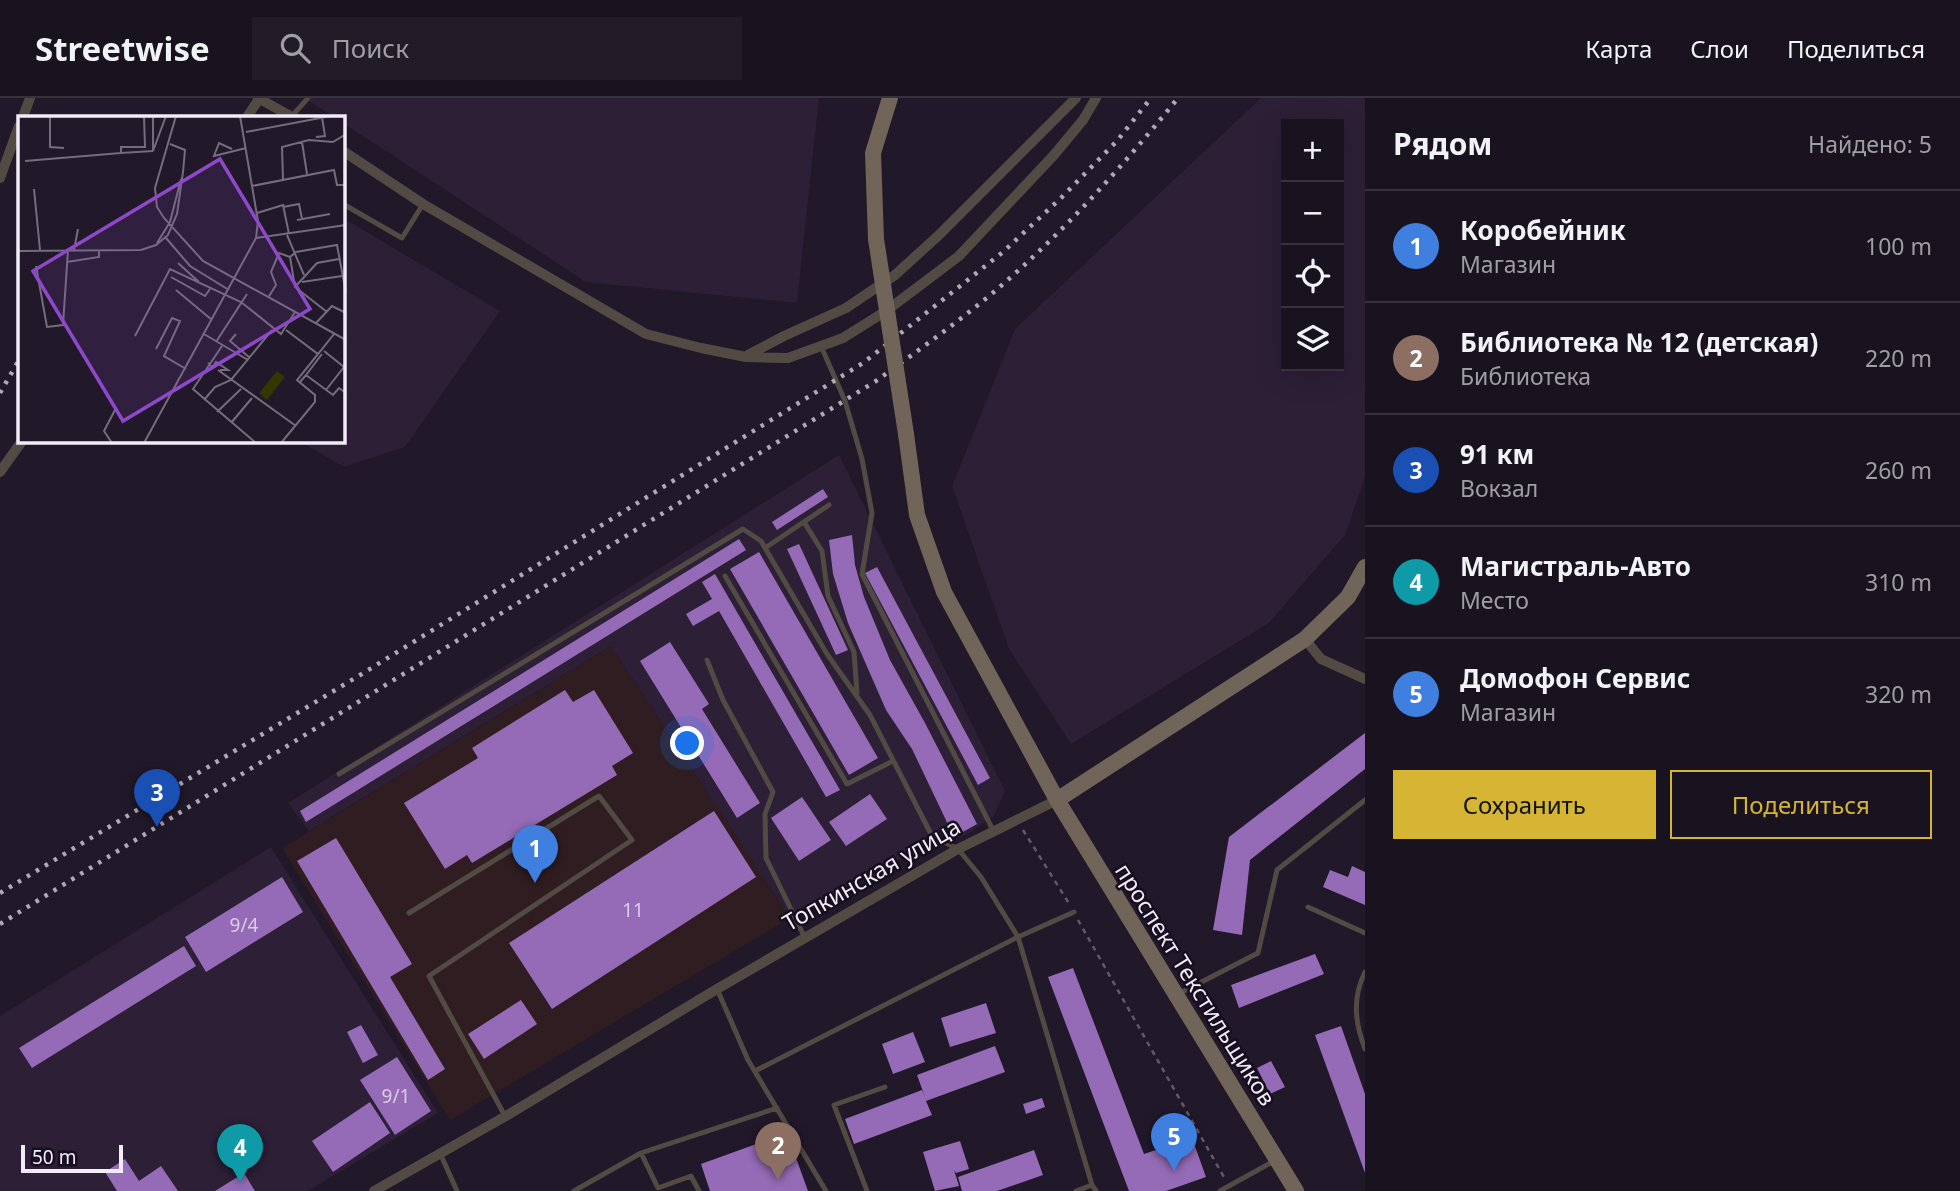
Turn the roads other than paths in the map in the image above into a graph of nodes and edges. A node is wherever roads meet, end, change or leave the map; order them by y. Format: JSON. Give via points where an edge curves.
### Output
{"nodes":[{"id":1,"x":30,"y":98,"type":"edge"},
{"id":2,"x":308,"y":98,"type":"edge"},
{"id":3,"x":890,"y":98,"type":"edge"},
{"id":4,"x":1076,"y":98,"type":"edge"},
{"id":5,"x":1096,"y":98,"type":"edge"},
{"id":6,"x":258,"y":99,"type":"edge"},
{"id":7,"x":23,"y":116,"type":"edge"},
{"id":8,"x":248,"y":116,"type":"edge"},
{"id":9,"x":290,"y":116,"type":"edge"},
{"id":10,"x":293,"y":116,"type":"edge"},
{"id":11,"x":18,"y":129,"type":"edge"},
{"id":12,"x":345,"y":152,"type":"edge"},
{"id":13,"x":0,"y":178,"type":"edge"},
{"id":14,"x":422,"y":204,"type":"junction"},
{"id":15,"x":345,"y":205,"type":"edge"},
{"id":16,"x":821,"y":346,"type":"junction"},
{"id":17,"x":746,"y":357,"type":"junction"},
{"id":18,"x":21,"y":443,"type":"edge"},
{"id":19,"x":0,"y":472,"type":"edge"},
{"id":20,"x":829,"y":505,"type":"dead end"},
{"id":21,"x":804,"y":522,"type":"junction"},
{"id":22,"x":765,"y":548,"type":"junction"},
{"id":23,"x":1365,"y":567,"type":"edge"},
{"id":24,"x":725,"y":576,"type":"dead end"},
{"id":25,"x":1305,"y":639,"type":"junction"},
{"id":26,"x":707,"y":660,"type":"dead end"},
{"id":27,"x":1365,"y":680,"type":"edge"},
{"id":28,"x":857,"y":696,"type":"junction"},
{"id":29,"x":894,"y":761,"type":"junction"},
{"id":30,"x":339,"y":774,"type":"dead end"},
{"id":31,"x":1057,"y":800,"type":"junction"},
{"id":32,"x":1365,"y":800,"type":"edge"},
{"id":33,"x":994,"y":832,"type":"junction"},
{"id":34,"x":958,"y":849,"type":"junction"},
{"id":35,"x":1308,"y":907,"type":"dead end"},
{"id":36,"x":1074,"y":912,"type":"road end"},
{"id":37,"x":409,"y":913,"type":"dead end"},
{"id":38,"x":1365,"y":933,"type":"edge"},
{"id":39,"x":1018,"y":937,"type":"junction"},
{"id":40,"x":805,"y":938,"type":"junction"},
{"id":41,"x":1365,"y":972,"type":"edge"},
{"id":42,"x":717,"y":989,"type":"junction"},
{"id":43,"x":1175,"y":996,"type":"junction"},
{"id":44,"x":1356,"y":1026,"type":"junction"},
{"id":45,"x":1365,"y":1026,"type":"edge"},
{"id":46,"x":1365,"y":1049,"type":"edge"},
{"id":47,"x":755,"y":1071,"type":"junction"},
{"id":48,"x":885,"y":1087,"type":"dead end"},
{"id":49,"x":777,"y":1108,"type":"junction"},
{"id":50,"x":506,"y":1116,"type":"junction"},
{"id":51,"x":440,"y":1153,"type":"junction"},
{"id":52,"x":642,"y":1153,"type":"junction"},
{"id":53,"x":1277,"y":1159,"type":"junction"},
{"id":54,"x":1092,"y":1185,"type":"junction"},
{"id":55,"x":655,"y":1189,"type":"edge"},
{"id":56,"x":374,"y":1191,"type":"edge"},
{"id":57,"x":457,"y":1191,"type":"edge"},
{"id":58,"x":574,"y":1191,"type":"edge"},
{"id":59,"x":699,"y":1191,"type":"edge"},
{"id":60,"x":826,"y":1191,"type":"edge"},
{"id":61,"x":867,"y":1191,"type":"edge"},
{"id":62,"x":1076,"y":1191,"type":"edge"},
{"id":63,"x":1096,"y":1191,"type":"edge"},
{"id":64,"x":1220,"y":1191,"type":"edge"},
{"id":65,"x":1296,"y":1191,"type":"edge"}],
"edges":[{"from":1,"to":7,"type":"street"},
{"from":2,"to":10,"type":"lane"},
{"from":3,"to":31,"type":"street","name":"проспект Текстильщиков","bridge":true,"via":[[873,153],[876,239],[917,515],[944,592]]},
{"from":4,"to":17,"type":"street","via":[[895,275],[846,308]]},
{"from":5,"to":16,"type":"street","via":[[1054,155],[958,256],[887,311]]},
{"from":6,"to":8,"type":"street"},
{"from":6,"to":9,"type":"street"},
{"from":11,"to":13,"type":"street"},
{"from":12,"to":14,"type":"street"},
{"from":14,"to":15,"type":"lane","via":[[402,238]]},
{"from":14,"to":17,"type":"street","via":[[646,334]]},
{"from":16,"to":17,"type":"street","via":[[788,358]]},
{"from":16,"to":33,"type":"lane","via":[[845,401],[865,473],[872,513],[862,574]]},
{"from":18,"to":19,"type":"street"},
{"from":20,"to":21,"type":"lane"},
{"from":21,"to":22,"type":"lane"},
{"from":21,"to":28,"type":"lane","via":[[822,551],[828,596],[854,652]]},
{"from":22,"to":28,"type":"lane"},
{"from":22,"to":30,"type":"lane","via":[[743,529]]},
{"from":23,"to":25,"type":"street","name":"Топкинская улица","via":[[1348,597]]},
{"from":24,"to":29,"type":"lane","via":[[847,784]]},
{"from":25,"to":27,"type":"street","via":[[1321,659]]},
{"from":25,"to":31,"type":"street","name":"Топкинская улица"},
{"from":26,"to":40,"type":"lane","via":[[723,700],[774,792],[765,814],[766,858]]},
{"from":28,"to":29,"type":"lane"},
{"from":29,"to":34,"type":"lane","via":[[932,836]]},
{"from":31,"to":33,"type":"street","name":"Топкинская улица"},
{"from":31,"to":43,"type":"street","name":"проспект Текстильщиков"},
{"from":32,"to":43,"type":"lane","via":[[1277,870],[1258,953]]},
{"from":33,"to":34,"type":"street","name":"Топкинская улица"},
{"from":34,"to":39,"type":"lane"},
{"from":34,"to":40,"type":"street","name":"Топкинская улица"},
{"from":35,"to":38,"type":"lane"},
{"from":36,"to":39,"type":"lane"},
{"from":37,"to":50,"type":"lane","via":[[599,796],[632,840],[429,976]]},
{"from":39,"to":47,"type":"lane"},
{"from":39,"to":54,"type":"lane"},
{"from":40,"to":42,"type":"street","name":"Топкинская улица"},
{"from":41,"to":44,"type":"lane","via":[[1358,987]]},
{"from":42,"to":47,"type":"lane"},
{"from":42,"to":50,"type":"street","name":"Топкинская улица"},
{"from":43,"to":53,"type":"street","name":"проспект Текстильщиков"},
{"from":44,"to":45,"type":"lane"},
{"from":44,"to":46,"type":"lane"},
{"from":47,"to":49,"type":"lane"},
{"from":48,"to":61,"type":"lane","via":[[834,1105]]},
{"from":49,"to":52,"type":"lane"},
{"from":49,"to":60,"type":"lane"},
{"from":50,"to":51,"type":"street","name":"Топкинская улица"},
{"from":51,"to":56,"type":"street","name":"Топкинская улица"},
{"from":51,"to":57,"type":"lane"},
{"from":52,"to":55,"type":"lane"},
{"from":52,"to":58,"type":"lane"},
{"from":53,"to":64,"type":"lane"},
{"from":53,"to":65,"type":"street","name":"проспект Текстильщиков"},
{"from":54,"to":62,"type":"lane"},
{"from":54,"to":63,"type":"lane"},
{"from":55,"to":59,"type":"lane","via":[[691,1176]]}]}
